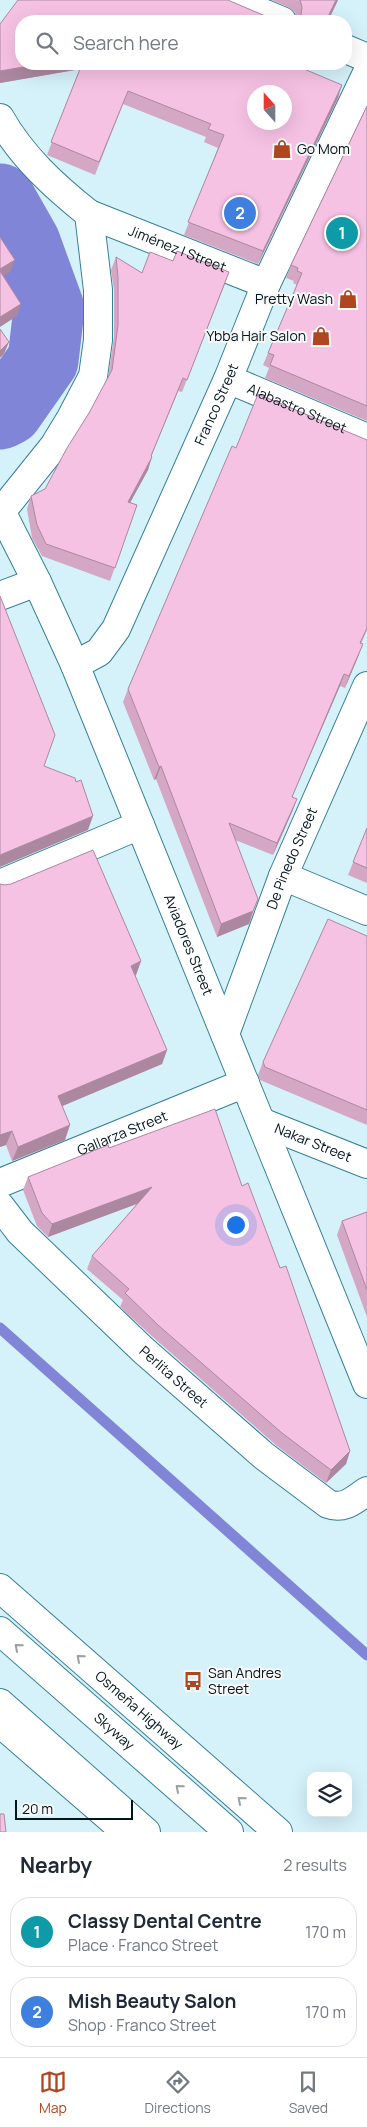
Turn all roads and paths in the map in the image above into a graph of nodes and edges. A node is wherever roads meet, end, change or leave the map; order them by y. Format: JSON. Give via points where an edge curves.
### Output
{"nodes":[{"id":1,"x":232,"y":0,"type":"edge"},
{"id":2,"x":268,"y":15,"type":"edge"},
{"id":3,"x":352,"y":51,"type":"edge"},
{"id":4,"x":367,"y":58,"type":"edge"},
{"id":5,"x":367,"y":73,"type":"edge"},
{"id":6,"x":0,"y":118,"type":"edge"},
{"id":7,"x":89,"y":214,"type":"junction"},
{"id":8,"x":266,"y":284,"type":"junction"},
{"id":9,"x":228,"y":379,"type":"junction"},
{"id":10,"x":367,"y":438,"type":"edge"},
{"id":11,"x":1,"y":511,"type":"edge"},
{"id":12,"x":37,"y":582,"type":"junction"},
{"id":13,"x":0,"y":596,"type":"edge"},
{"id":14,"x":75,"y":666,"type":"junction"},
{"id":15,"x":367,"y":686,"type":"edge"},
{"id":16,"x":140,"y":824,"type":"junction"},
{"id":17,"x":283,"y":876,"type":"junction"},
{"id":18,"x":0,"y":884,"type":"edge"},
{"id":19,"x":367,"y":911,"type":"edge"},
{"id":20,"x":225,"y":1034,"type":"junction"},
{"id":21,"x":245,"y":1083,"type":"junction"},
{"id":22,"x":261,"y":1122,"type":"junction"},
{"id":23,"x":367,"y":1164,"type":"edge"},
{"id":24,"x":0,"y":1183,"type":"edge"},
{"id":25,"x":0,"y":1206,"type":"edge"},
{"id":26,"x":367,"y":1384,"type":"edge"},
{"id":27,"x":367,"y":1491,"type":"edge"},
{"id":28,"x":0,"y":1588,"type":"edge"},
{"id":29,"x":0,"y":1631,"type":"edge"},
{"id":30,"x":0,"y":1703,"type":"edge"},
{"id":31,"x":0,"y":1723,"type":"edge"},
{"id":32,"x":126,"y":1832,"type":"edge"},
{"id":33,"x":146,"y":1832,"type":"edge"},
{"id":34,"x":229,"y":1832,"type":"edge"},
{"id":35,"x":278,"y":1832,"type":"edge"}],
"edges":[{"from":1,"to":2,"type":"main road"},
{"from":3,"to":4,"type":"main road"},
{"from":5,"to":8,"type":"main road","name":"Franco Street"},
{"from":6,"to":7,"type":"main road","name":"Jiménez I Street","via":[[34,165]]},
{"from":7,"to":8,"type":"main road","name":"Jiménez I Street"},
{"from":7,"to":11,"type":"main road","via":[[98,290],[98,340],[93,376],[54,446]]},
{"from":8,"to":9,"type":"main road","name":"Franco Street"},
{"from":9,"to":10,"type":"main road","name":"Alabastro Street"},
{"from":9,"to":14,"type":"main road","name":"Franco Street","via":[[116,629],[99,652]]},
{"from":11,"to":12,"type":"main road","name":"Aviadores Street"},
{"from":12,"to":13,"type":"main road"},
{"from":12,"to":14,"type":"main road","name":"Aviadores Street"},
{"from":14,"to":16,"type":"main road","name":"Aviadores Street"},
{"from":15,"to":17,"type":"main road","name":"De Pinedo Street"},
{"from":16,"to":18,"type":"main road"},
{"from":16,"to":20,"type":"main road","name":"Aviadores Street"},
{"from":17,"to":19,"type":"main road"},
{"from":17,"to":20,"type":"main road","name":"De Pinedo Street"},
{"from":20,"to":21,"type":"main road","name":"Aviadores Street"},
{"from":21,"to":22,"type":"main road","name":"Aviadores Street"},
{"from":21,"to":24,"type":"main road","name":"Gallarza Street"},
{"from":22,"to":23,"type":"main road","name":"Nakar Street"},
{"from":22,"to":26,"type":"main road","name":"Aviadores Street"},
{"from":25,"to":27,"type":"main road","name":"Perlita Street","via":[[20,1232],[142,1350],[264,1456],[328,1504],[345,1506]]},
{"from":35,"to":28,"type":"main road","name":"Osmeña Highway","one_way":true},
{"from":34,"to":29,"type":"main road","name":"Skyway","one_way":true},
{"from":30,"to":33,"type":"main road"},
{"from":31,"to":32,"type":"main road"}]}
